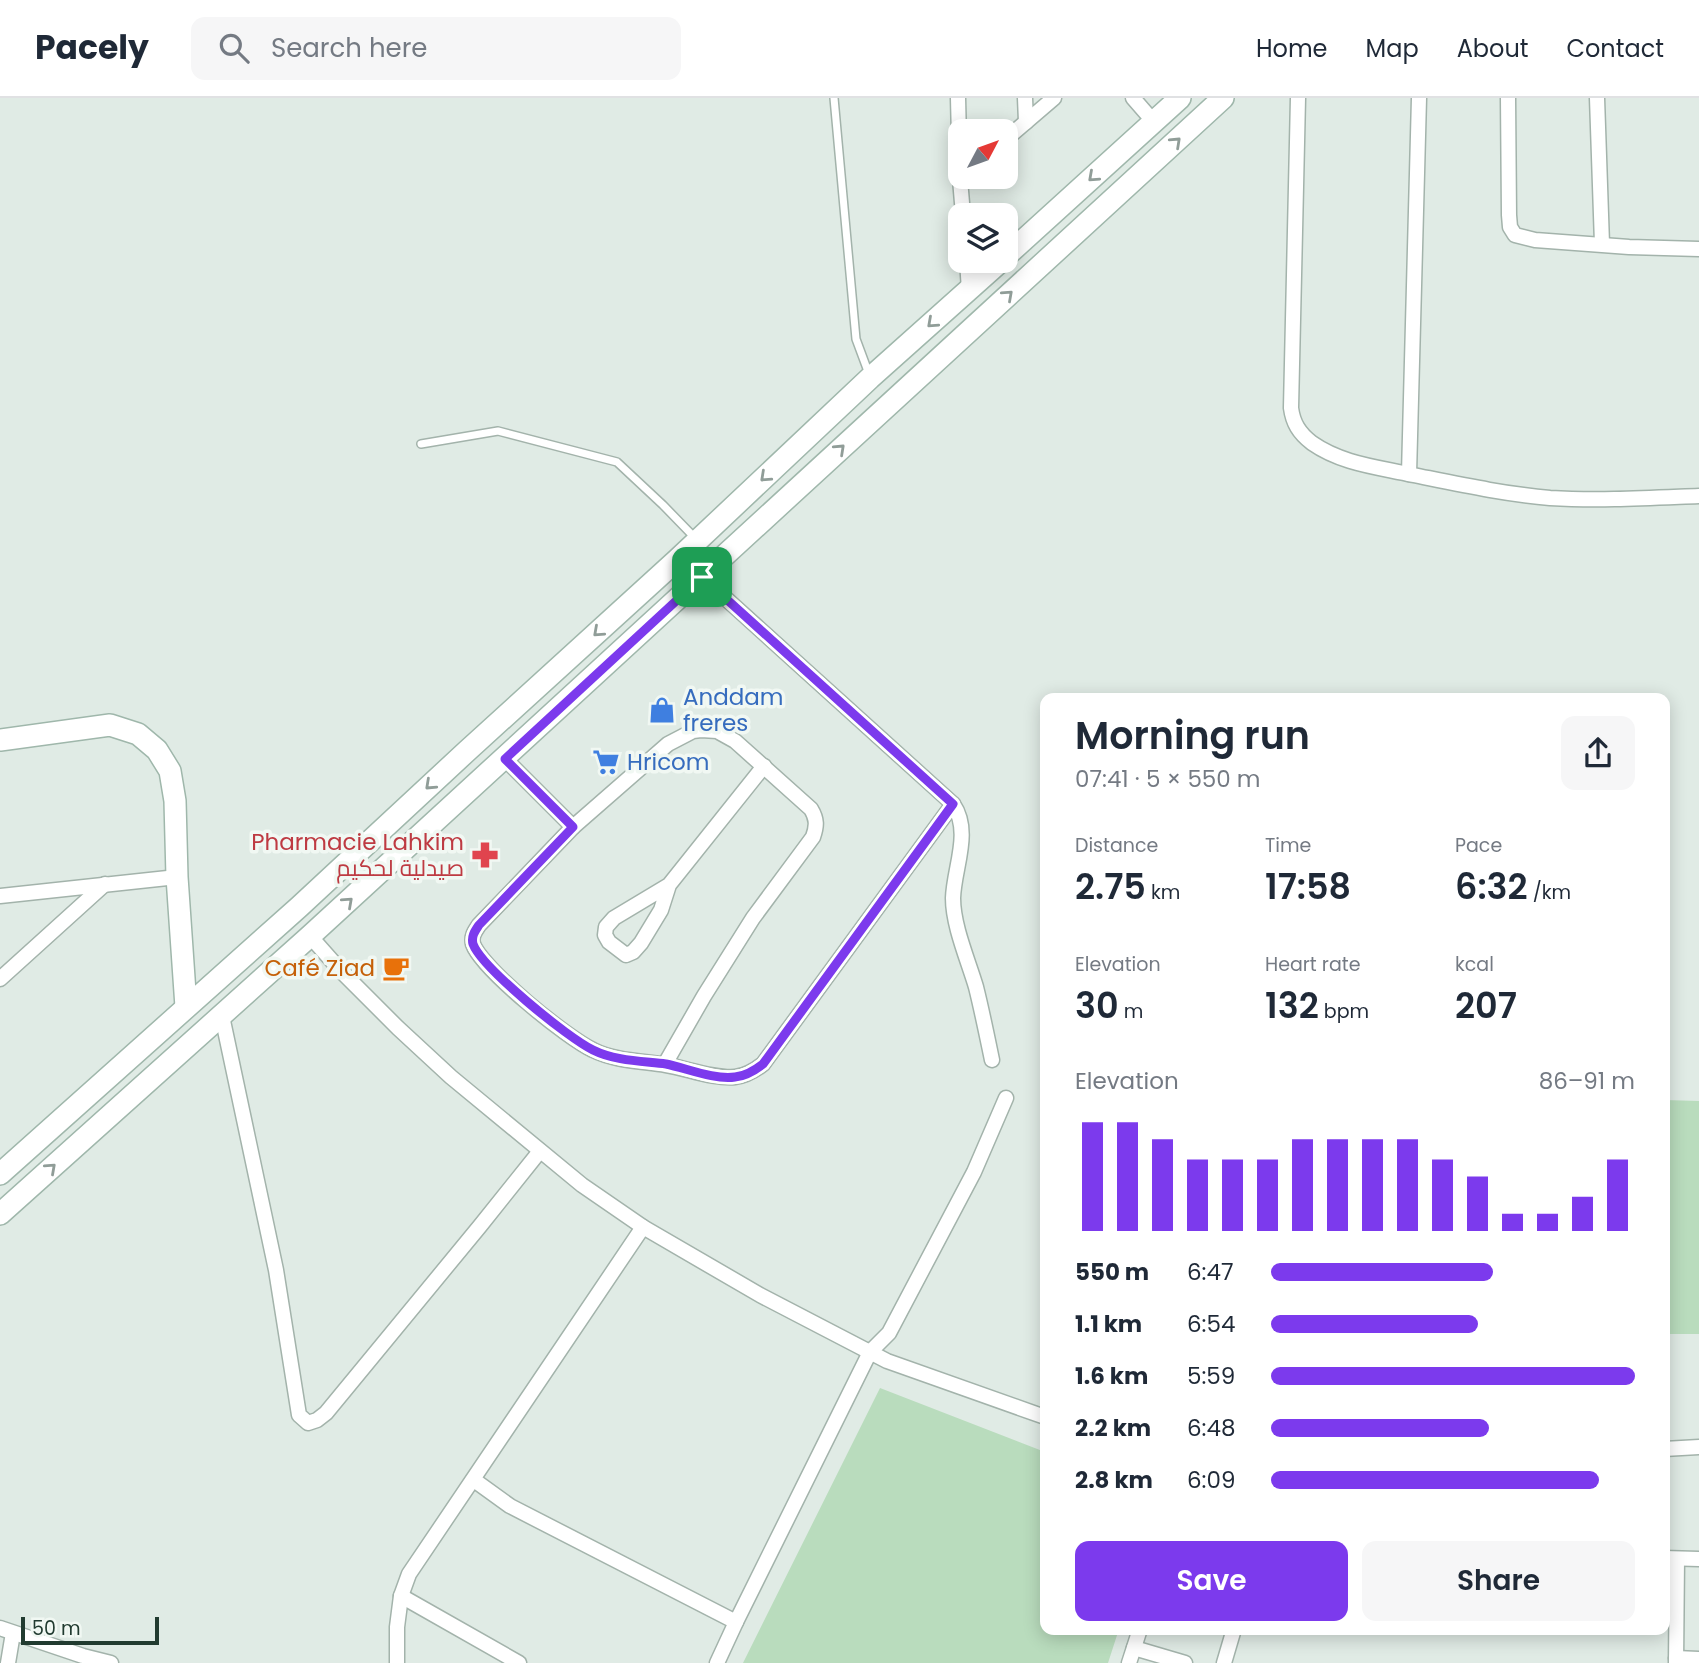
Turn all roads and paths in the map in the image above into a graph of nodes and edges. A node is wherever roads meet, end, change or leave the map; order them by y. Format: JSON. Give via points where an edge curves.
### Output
{"nodes":[{"id":1,"x":834,"y":98,"type":"edge"},
{"id":2,"x":958,"y":98,"type":"edge"},
{"id":3,"x":1026,"y":98,"type":"edge"},
{"id":4,"x":1054,"y":98,"type":"edge"},
{"id":5,"x":1133,"y":98,"type":"edge"},
{"id":6,"x":1180,"y":98,"type":"edge"},
{"id":7,"x":1223,"y":98,"type":"edge"},
{"id":8,"x":1298,"y":98,"type":"edge"},
{"id":9,"x":1419,"y":98,"type":"edge"},
{"id":10,"x":1508,"y":98,"type":"edge"},
{"id":11,"x":1597,"y":98,"type":"edge"},
{"id":12,"x":959,"y":119,"type":"edge"},
{"id":13,"x":1153,"y":121,"type":"junction"},
{"id":14,"x":1026,"y":122,"type":"junction"},
{"id":15,"x":1018,"y":129,"type":"edge"},
{"id":16,"x":1602,"y":244,"type":"junction"},
{"id":17,"x":1018,"y":245,"type":"edge"},
{"id":18,"x":1699,"y":249,"type":"edge"},
{"id":19,"x":968,"y":273,"type":"edge"},
{"id":20,"x":988,"y":273,"type":"edge"},
{"id":21,"x":969,"y":290,"type":"junction"},
{"id":22,"x":870,"y":378,"type":"junction"},
{"id":23,"x":421,"y":444,"type":"dead end"},
{"id":24,"x":1409,"y":474,"type":"junction"},
{"id":25,"x":1699,"y":496,"type":"edge"},
{"id":26,"x":697,"y":541,"type":"junction"},
{"id":27,"x":702,"y":577,"type":"junction"},
{"id":28,"x":0,"y":740,"type":"edge"},
{"id":29,"x":505,"y":759,"type":"junction"},
{"id":30,"x":764,"y":766,"type":"junction"},
{"id":31,"x":953,"y":804,"type":"junction"},
{"id":32,"x":573,"y":827,"type":"junction"},
{"id":33,"x":177,"y":877,"type":"junction"},
{"id":34,"x":105,"y":884,"type":"junction"},
{"id":35,"x":669,"y":885,"type":"junction"},
{"id":36,"x":0,"y":895,"type":"edge"},
{"id":37,"x":310,"y":936,"type":"junction"},
{"id":38,"x":0,"y":979,"type":"edge"},
{"id":39,"x":186,"y":1007,"type":"junction"},
{"id":40,"x":222,"y":1016,"type":"junction"},
{"id":41,"x":992,"y":1060,"type":"dead end"},
{"id":42,"x":665,"y":1064,"type":"junction"},
{"id":43,"x":1006,"y":1098,"type":"dead end"},
{"id":44,"x":540,"y":1151,"type":"junction"},
{"id":45,"x":0,"y":1174,"type":"edge"},
{"id":46,"x":0,"y":1214,"type":"edge"},
{"id":47,"x":643,"y":1227,"type":"junction"},
{"id":48,"x":870,"y":1352,"type":"junction"},
{"id":49,"x":1040,"y":1415,"type":"edge"},
{"id":50,"x":1699,"y":1447,"type":"edge"},
{"id":51,"x":1670,"y":1449,"type":"edge"},
{"id":52,"x":474,"y":1480,"type":"junction"},
{"id":53,"x":1670,"y":1559,"type":"edge"},
{"id":54,"x":1699,"y":1559,"type":"edge"},
{"id":55,"x":401,"y":1596,"type":"junction"},
{"id":56,"x":736,"y":1622,"type":"junction"},
{"id":57,"x":7,"y":1630,"type":"edge"},
{"id":58,"x":1138,"y":1635,"type":"edge"},
{"id":59,"x":1232,"y":1635,"type":"edge"},
{"id":60,"x":1134,"y":1648,"type":"junction"},
{"id":61,"x":1699,"y":1659,"type":"edge"},
{"id":62,"x":1676,"y":1660,"type":"edge"},
{"id":63,"x":8,"y":1663,"type":"edge"},
{"id":64,"x":111,"y":1663,"type":"edge"},
{"id":65,"x":397,"y":1663,"type":"edge"},
{"id":66,"x":519,"y":1663,"type":"edge"},
{"id":67,"x":717,"y":1663,"type":"edge"},
{"id":68,"x":1129,"y":1663,"type":"edge"},
{"id":69,"x":1185,"y":1663,"type":"edge"},
{"id":70,"x":1224,"y":1663,"type":"edge"}],
"edges":[{"from":1,"to":22,"type":"lane","via":[[856,340]]},
{"from":2,"to":12,"type":"street"},
{"from":3,"to":14,"type":"street"},
{"from":4,"to":14,"type":"street"},
{"from":5,"to":13,"type":"street"},
{"from":6,"to":13,"type":"main road"},
{"from":27,"to":7,"type":"main road","one_way":true},
{"from":8,"to":24,"type":"street","via":[[1293,421],[1312,443],[1335,456]]},
{"from":9,"to":24,"type":"street"},
{"from":10,"to":16,"type":"street","via":[[1512,232],[1535,240]]},
{"from":11,"to":16,"type":"street"},
{"from":13,"to":17,"type":"main road","one_way":true},
{"from":14,"to":15,"type":"street"},
{"from":16,"to":18,"type":"street"},
{"from":19,"to":21,"type":"street"},
{"from":20,"to":21,"type":"main road"},
{"from":21,"to":22,"type":"main road","one_way":true},
{"from":22,"to":26,"type":"main road","one_way":true},
{"from":23,"to":26,"type":"lane","via":[[498,431],[617,462]]},
{"from":24,"to":25,"type":"street","via":[[1549,498]]},
{"from":26,"to":39,"type":"main road","one_way":true},
{"from":27,"to":29,"type":"main road"},
{"from":27,"to":31,"type":"street"},
{"from":28,"to":33,"type":"main road","via":[[110,725],[138,734],[157,750],[170,771]]},
{"from":29,"to":32,"type":"street"},
{"from":37,"to":29,"type":"main road","one_way":true},
{"from":30,"to":32,"type":"street","via":[[717,731],[692,731],[668,744]]},
{"from":30,"to":35,"type":"street"},
{"from":30,"to":42,"type":"street","via":[[811,809],[817,827],[753,918]]},
{"from":31,"to":41,"type":"street","via":[[962,832],[954,913]]},
{"from":31,"to":42,"type":"street","via":[[763,1064],[748,1075],[732,1078]]},
{"from":32,"to":42,"type":"street","via":[[479,925],[472,942],[507,984],[593,1050]]},
{"from":33,"to":34,"type":"street"},
{"from":33,"to":39,"type":"main road"},
{"from":34,"to":36,"type":"street"},
{"from":34,"to":38,"type":"street"},
{"from":35,"to":35,"type":"street","via":[[614,918],[606,927],[609,942],[626,955],[633,952],[661,910]]},
{"from":37,"to":40,"type":"main road"},
{"from":37,"to":44,"type":"street","via":[[416,1045]]},
{"from":39,"to":45,"type":"main road"},
{"from":40,"to":44,"type":"street","via":[[276,1270],[299,1415],[308,1423],[326,1413]]},
{"from":46,"to":40,"type":"main road","one_way":true},
{"from":43,"to":48,"type":"street","via":[[974,1172],[889,1333]]},
{"from":44,"to":47,"type":"street"},
{"from":47,"to":48,"type":"street"},
{"from":47,"to":52,"type":"street"},
{"from":48,"to":49,"type":"street"},
{"from":48,"to":56,"type":"street"},
{"from":50,"to":51,"type":"street"},
{"from":52,"to":55,"type":"street","via":[[409,1574]]},
{"from":52,"to":56,"type":"street","via":[[510,1506]]},
{"from":53,"to":54,"type":"street"},
{"from":53,"to":62,"type":"street"},
{"from":55,"to":65,"type":"street"},
{"from":55,"to":66,"type":"street"},
{"from":56,"to":67,"type":"street"},
{"from":57,"to":63,"type":"street"},
{"from":57,"to":64,"type":"street"},
{"from":58,"to":60,"type":"street"},
{"from":59,"to":70,"type":"street"},
{"from":60,"to":68,"type":"street"},
{"from":60,"to":69,"type":"street"},
{"from":61,"to":62,"type":"street"}]}
